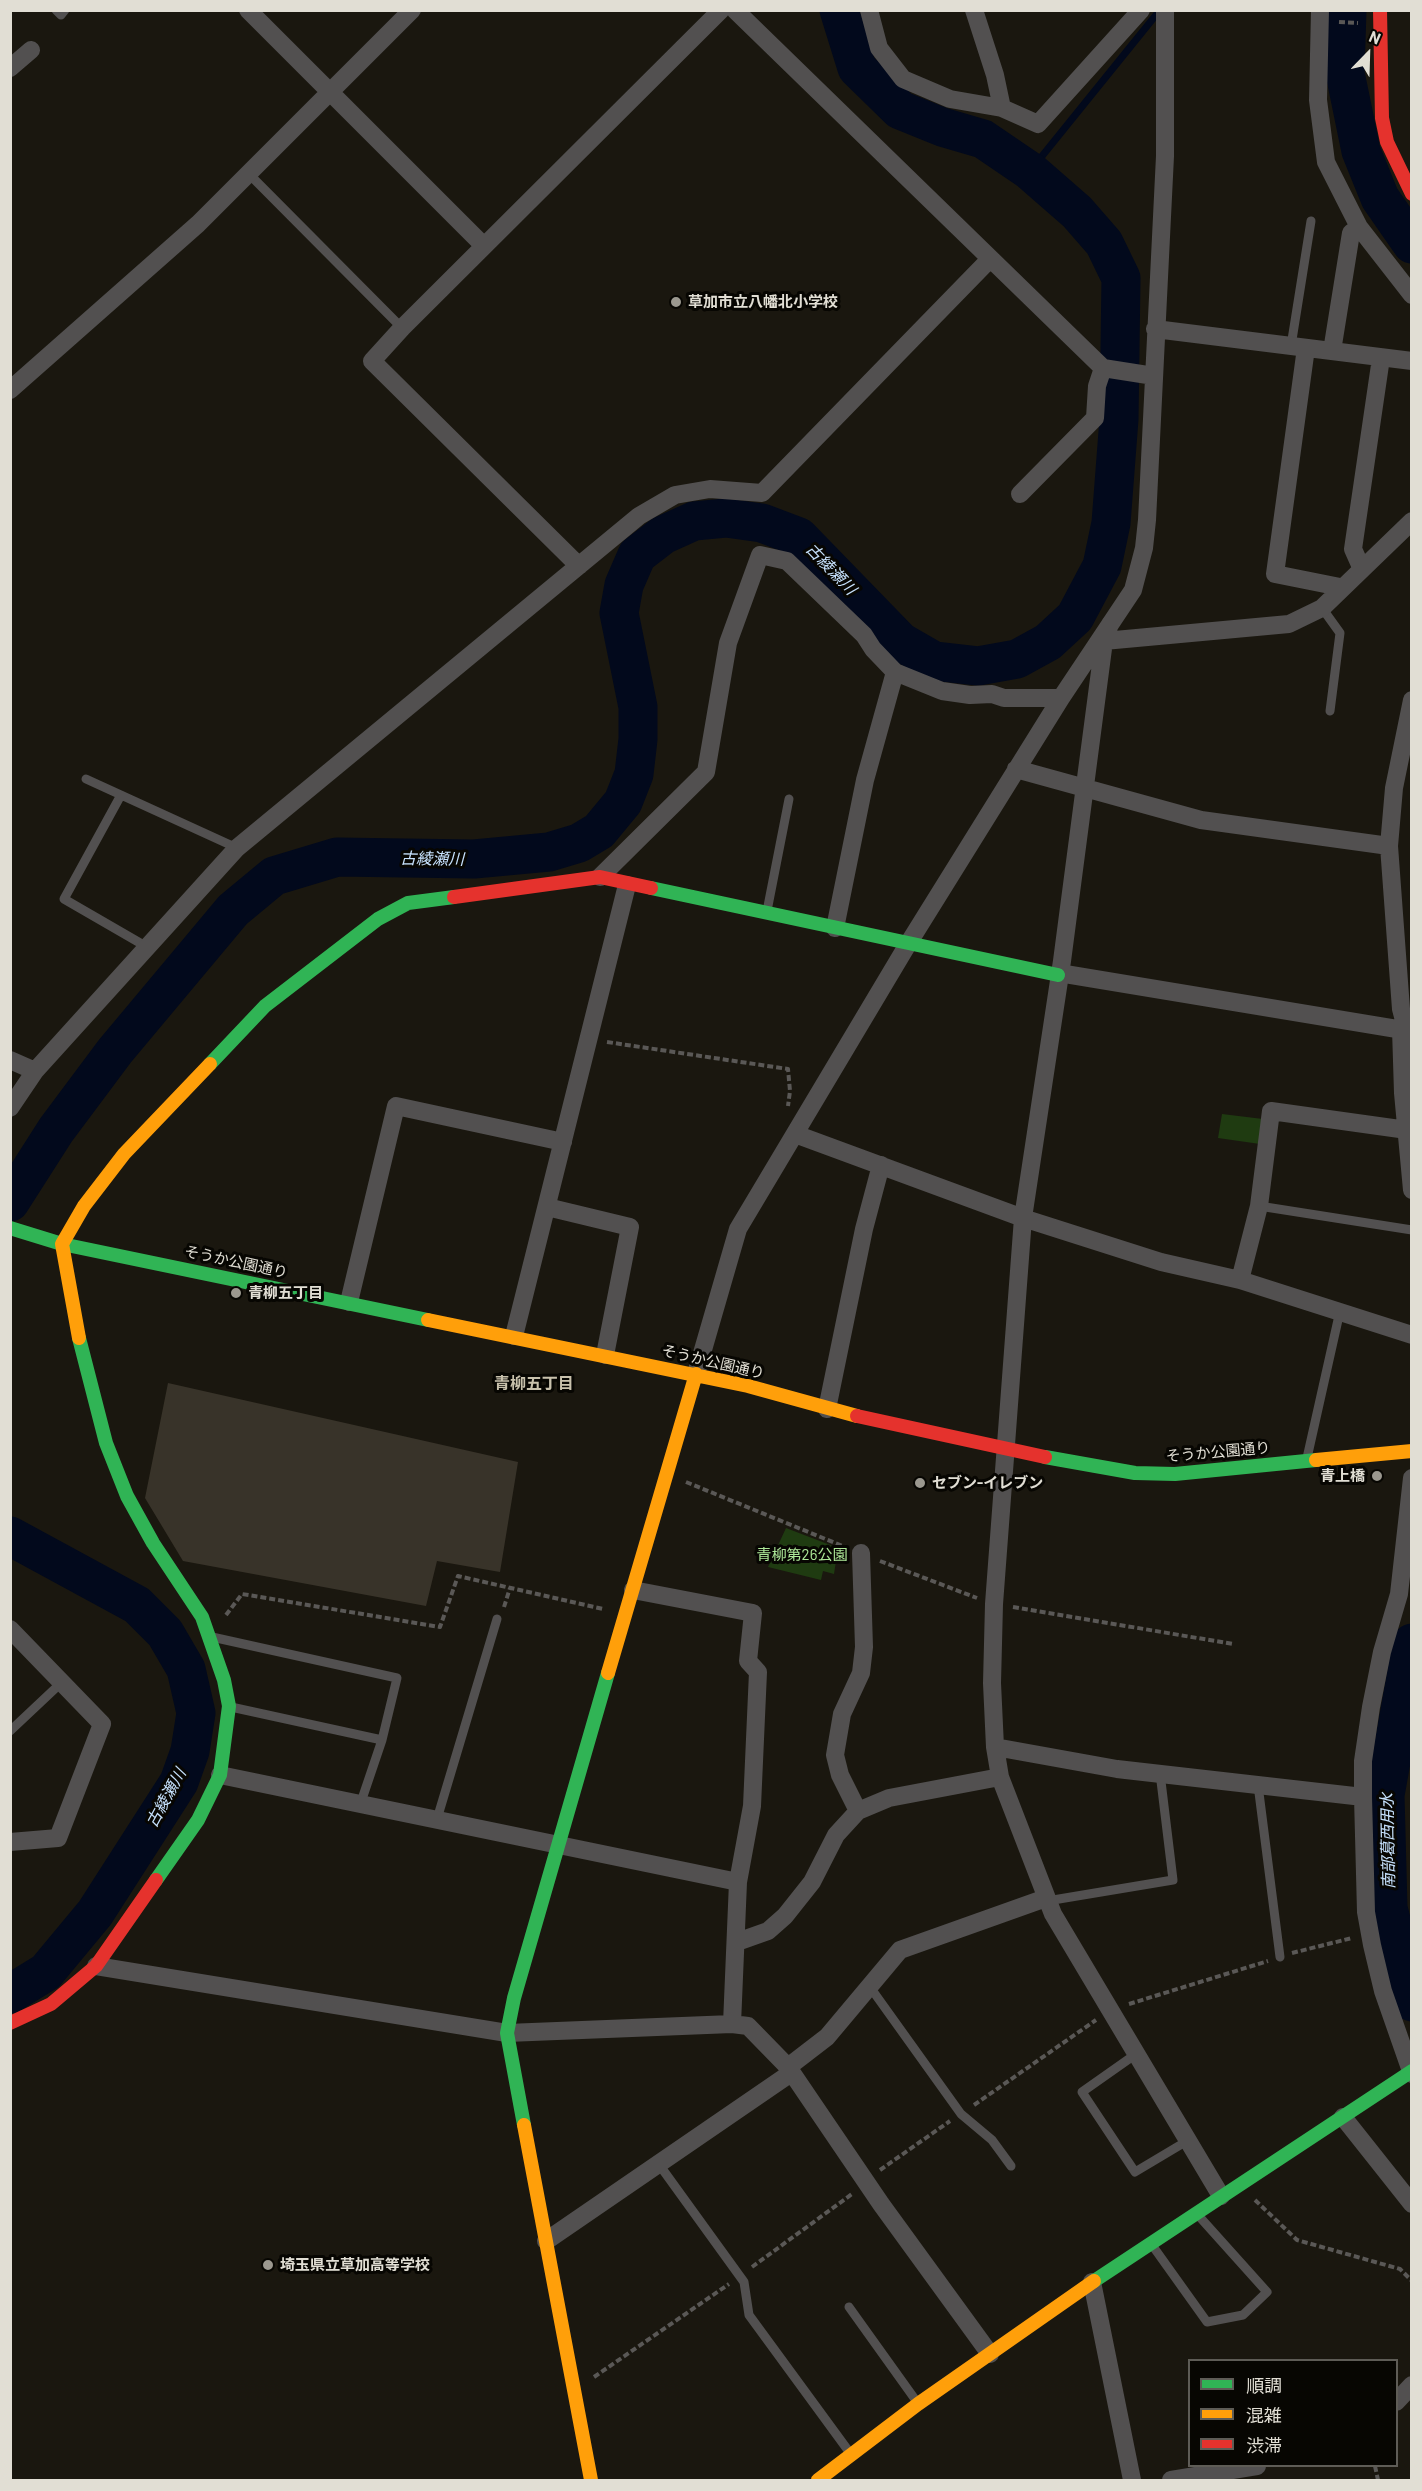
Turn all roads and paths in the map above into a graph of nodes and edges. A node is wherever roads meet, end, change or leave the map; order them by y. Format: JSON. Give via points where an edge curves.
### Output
{"nodes":[{"id":1,"x":56,"y":10,"type":"edge"},
{"id":2,"x":65,"y":10,"type":"edge"},
{"id":3,"x":248,"y":10,"type":"edge"},
{"id":4,"x":412,"y":10,"type":"edge"},
{"id":5,"x":722,"y":10,"type":"edge"},
{"id":6,"x":735,"y":10,"type":"edge"},
{"id":7,"x":869,"y":10,"type":"edge"},
{"id":8,"x":974,"y":10,"type":"edge"},
{"id":9,"x":1141,"y":10,"type":"edge"},
{"id":10,"x":1165,"y":10,"type":"edge"},
{"id":11,"x":1179,"y":10,"type":"edge"},
{"id":12,"x":1380,"y":10,"type":"edge"},
{"id":13,"x":1326,"y":16,"type":"edge"},
{"id":14,"x":1364,"y":24,"type":"dead end"},
{"id":15,"x":1164,"y":29,"type":"junction"},
{"id":16,"x":31,"y":50,"type":"dead end"},
{"id":17,"x":10,"y":68,"type":"edge"},
{"id":18,"x":331,"y":92,"type":"junction"},
{"id":19,"x":1002,"y":108,"type":"junction"},
{"id":20,"x":1404,"y":162,"type":"edge"},
{"id":21,"x":248,"y":173,"type":"junction"},
{"id":22,"x":1412,"y":194,"type":"edge"},
{"id":23,"x":1311,"y":221,"type":"dead end"},
{"id":24,"x":1359,"y":227,"type":"junction"},
{"id":25,"x":484,"y":246,"type":"junction"},
{"id":26,"x":990,"y":259,"type":"junction"},
{"id":27,"x":1412,"y":295,"type":"edge"},
{"id":28,"x":402,"y":328,"type":"junction"},
{"id":29,"x":1155,"y":329,"type":"junction"},
{"id":30,"x":1298,"y":347,"type":"junction"},
{"id":31,"x":1332,"y":351,"type":"junction"},
{"id":32,"x":1381,"y":358,"type":"junction"},
{"id":33,"x":1412,"y":362,"type":"edge"},
{"id":34,"x":1103,"y":368,"type":"junction"},
{"id":35,"x":1154,"y":376,"type":"junction"},
{"id":36,"x":10,"y":390,"type":"edge"},
{"id":37,"x":1020,"y":494,"type":"dead end"},
{"id":38,"x":1412,"y":521,"type":"edge"},
{"id":39,"x":579,"y":566,"type":"junction"},
{"id":40,"x":1361,"y":567,"type":"junction"},
{"id":41,"x":1340,"y":587,"type":"junction"},
{"id":42,"x":1322,"y":608,"type":"junction"},
{"id":43,"x":1107,"y":632,"type":"junction"},
{"id":44,"x":895,"y":672,"type":"junction"},
{"id":45,"x":1061,"y":698,"type":"junction"},
{"id":46,"x":1412,"y":700,"type":"edge"},
{"id":47,"x":1330,"y":711,"type":"dead end"},
{"id":48,"x":1016,"y":769,"type":"junction"},
{"id":49,"x":86,"y":779,"type":"dead end"},
{"id":50,"x":1086,"y":788,"type":"junction"},
{"id":51,"x":121,"y":795,"type":"junction"},
{"id":52,"x":789,"y":799,"type":"dead end"},
{"id":53,"x":1389,"y":846,"type":"junction"},
{"id":54,"x":237,"y":848,"type":"junction"},
{"id":55,"x":600,"y":877,"type":"junction"},
{"id":56,"x":627,"y":885,"type":"junction"},
{"id":57,"x":766,"y":914,"type":"junction"},
{"id":58,"x":835,"y":928,"type":"junction"},
{"id":59,"x":908,"y":944,"type":"junction"},
{"id":60,"x":147,"y":947,"type":"junction"},
{"id":61,"x":1058,"y":974,"type":"junction"},
{"id":62,"x":1406,"y":1027,"type":"edge"},
{"id":63,"x":588,"y":1039,"type":"junction"},
{"id":64,"x":10,"y":1060,"type":"edge"},
{"id":65,"x":35,"y":1071,"type":"junction"},
{"id":66,"x":10,"y":1108,"type":"edge"},
{"id":67,"x":797,"y":1130,"type":"junction"},
{"id":68,"x":1407,"y":1130,"type":"junction"},
{"id":69,"x":564,"y":1142,"type":"junction"},
{"id":70,"x":881,"y":1166,"type":"junction"},
{"id":71,"x":1412,"y":1190,"type":"edge"},
{"id":72,"x":1259,"y":1206,"type":"junction"},
{"id":73,"x":547,"y":1207,"type":"junction"},
{"id":74,"x":1023,"y":1218,"type":"junction"},
{"id":75,"x":10,"y":1228,"type":"edge"},
{"id":76,"x":1412,"y":1230,"type":"edge"},
{"id":77,"x":62,"y":1244,"type":"junction"},
{"id":78,"x":1240,"y":1280,"type":"junction"},
{"id":79,"x":349,"y":1302,"type":"junction"},
{"id":80,"x":1340,"y":1311,"type":"junction"},
{"id":81,"x":1412,"y":1335,"type":"edge"},
{"id":82,"x":514,"y":1336,"type":"junction"},
{"id":83,"x":605,"y":1355,"type":"junction"},
{"id":84,"x":696,"y":1374,"type":"junction"},
{"id":85,"x":827,"y":1409,"type":"junction"},
{"id":86,"x":1004,"y":1450,"type":"junction"},
{"id":87,"x":1412,"y":1451,"type":"edge"},
{"id":88,"x":1306,"y":1460,"type":"junction"},
{"id":89,"x":665,"y":1475,"type":"junction"},
{"id":90,"x":1412,"y":1478,"type":"edge"},
{"id":91,"x":859,"y":1564,"type":"junction"},
{"id":92,"x":633,"y":1590,"type":"junction"},
{"id":93,"x":994,"y":1604,"type":"junction"},
{"id":94,"x":613,"y":1611,"type":"dead end"},
{"id":95,"x":497,"y":1619,"type":"dead end"},
{"id":96,"x":10,"y":1629,"type":"edge"},
{"id":97,"x":208,"y":1634,"type":"junction"},
{"id":98,"x":1233,"y":1644,"type":"dead end"},
{"id":99,"x":61,"y":1683,"type":"junction"},
{"id":100,"x":228,"y":1706,"type":"junction"},
{"id":101,"x":10,"y":1731,"type":"edge"},
{"id":102,"x":382,"y":1740,"type":"junction"},
{"id":103,"x":995,"y":1747,"type":"junction"},
{"id":104,"x":1160,"y":1773,"type":"junction"},
{"id":105,"x":220,"y":1775,"type":"junction"},
{"id":106,"x":1000,"y":1777,"type":"junction"},
{"id":107,"x":1258,"y":1785,"type":"junction"},
{"id":108,"x":1363,"y":1797,"type":"junction"},
{"id":109,"x":360,"y":1805,"type":"junction"},
{"id":110,"x":858,"y":1811,"type":"junction"},
{"id":111,"x":436,"y":1820,"type":"junction"},
{"id":112,"x":10,"y":1842,"type":"edge"},
{"id":113,"x":557,"y":1846,"type":"junction"},
{"id":114,"x":738,"y":1882,"type":"junction"},
{"id":115,"x":1046,"y":1900,"type":"junction"},
{"id":116,"x":737,"y":1942,"type":"junction"},
{"id":117,"x":1280,"y":1957,"type":"dead end"},
{"id":118,"x":96,"y":1966,"type":"junction"},
{"id":119,"x":870,"y":1987,"type":"junction"},
{"id":120,"x":10,"y":2023,"type":"edge"},
{"id":121,"x":732,"y":2024,"type":"junction"},
{"id":122,"x":507,"y":2032,"type":"junction"},
{"id":123,"x":1136,"y":2054,"type":"junction"},
{"id":124,"x":790,"y":2070,"type":"junction"},
{"id":125,"x":1411,"y":2072,"type":"edge"},
{"id":126,"x":1342,"y":2117,"type":"junction"},
{"id":127,"x":1187,"y":2141,"type":"junction"},
{"id":128,"x":658,"y":2163,"type":"junction"},
{"id":129,"x":1011,"y":2166,"type":"dead end"},
{"id":130,"x":868,"y":2183,"type":"junction"},
{"id":131,"x":1248,"y":2193,"type":"dead end"},
{"id":132,"x":1221,"y":2196,"type":"junction"},
{"id":133,"x":1412,"y":2204,"type":"edge"},
{"id":134,"x":1196,"y":2213,"type":"junction"},
{"id":135,"x":546,"y":2241,"type":"junction"},
{"id":136,"x":1151,"y":2243,"type":"junction"},
{"id":137,"x":740,"y":2277,"type":"junction"},
{"id":138,"x":1412,"y":2281,"type":"edge"},
{"id":139,"x":1092,"y":2282,"type":"junction"},
{"id":140,"x":849,"y":2307,"type":"dead end"},
{"id":141,"x":990,"y":2354,"type":"junction"},
{"id":142,"x":1412,"y":2385,"type":"edge"},
{"id":143,"x":574,"y":2391,"type":"junction"},
{"id":144,"x":1398,"y":2400,"type":"edge"},
{"id":145,"x":918,"y":2404,"type":"junction"},
{"id":146,"x":851,"y":2454,"type":"junction"},
{"id":147,"x":1251,"y":2467,"type":"edge"},
{"id":148,"x":824,"y":2479,"type":"edge"},
{"id":149,"x":591,"y":2481,"type":"edge"},
{"id":150,"x":1132,"y":2481,"type":"edge"},
{"id":151,"x":1171,"y":2481,"type":"edge"}],
"edges":[{"from":1,"to":2,"type":"lane","via":[[61,15]]},
{"from":3,"to":18,"type":"street"},
{"from":4,"to":18,"type":"street"},
{"from":5,"to":25,"type":"street"},
{"from":6,"to":26,"type":"street"},
{"from":7,"to":19,"type":"street","via":[[879,48],[903,79],[950,99]]},
{"from":8,"to":19,"type":"street"},
{"from":9,"to":19,"type":"street","via":[[1038,124]]},
{"from":10,"to":15,"type":"street"},
{"from":11,"to":15,"type":"street"},
{"from":12,"to":20,"type":"street","via":[[1382,118],[1387,142]]},
{"from":13,"to":14,"type":"path"},
{"from":13,"to":24,"type":"street","via":[[1318,100],[1326,162]]},
{"from":15,"to":29,"type":"street","via":[[1165,156]]},
{"from":16,"to":17,"type":"street"},
{"from":18,"to":21,"type":"street"},
{"from":18,"to":25,"type":"street"},
{"from":20,"to":22,"type":"street"},
{"from":21,"to":28,"type":"lane"},
{"from":21,"to":36,"type":"street","via":[[198,224]]},
{"from":23,"to":30,"type":"lane"},
{"from":24,"to":27,"type":"street"},
{"from":24,"to":31,"type":"street","via":[[1351,233]]},
{"from":25,"to":28,"type":"street"},
{"from":26,"to":34,"type":"street"},
{"from":26,"to":39,"type":"street","via":[[762,493],[710,489],[675,495],[639,516]]},
{"from":28,"to":39,"type":"street","via":[[372,362]]},
{"from":29,"to":30,"type":"street"},
{"from":29,"to":35,"type":"street"},
{"from":30,"to":31,"type":"street"},
{"from":30,"to":41,"type":"street","via":[[1275,574]]},
{"from":31,"to":32,"type":"street"},
{"from":32,"to":33,"type":"street"},
{"from":32,"to":40,"type":"street","via":[[1353,549]]},
{"from":34,"to":35,"type":"street"},
{"from":34,"to":37,"type":"street","via":[[1097,386],[1095,418]]},
{"from":35,"to":43,"type":"street","via":[[1144,548],[1133,590]]},
{"from":38,"to":40,"type":"street"},
{"from":39,"to":54,"type":"street"},
{"from":40,"to":41,"type":"street"},
{"from":41,"to":42,"type":"street"},
{"from":42,"to":43,"type":"street","via":[[1289,624]]},
{"from":42,"to":47,"type":"lane","via":[[1340,633]]},
{"from":43,"to":45,"type":"street"},
{"from":43,"to":50,"type":"street"},
{"from":44,"to":45,"type":"street","via":[[942,691],[1004,698]]},
{"from":44,"to":55,"type":"street","via":[[864,634],[787,561],[760,555],[728,643],[706,772]]},
{"from":44,"to":58,"type":"street","via":[[865,780]]},
{"from":45,"to":48,"type":"street"},
{"from":46,"to":53,"type":"street","via":[[1394,788]]},
{"from":48,"to":50,"type":"street"},
{"from":48,"to":59,"type":"street"},
{"from":49,"to":51,"type":"lane"},
{"from":50,"to":53,"type":"street","via":[[1201,820]]},
{"from":50,"to":61,"type":"street"},
{"from":51,"to":54,"type":"lane"},
{"from":51,"to":60,"type":"lane","via":[[64,899]]},
{"from":52,"to":57,"type":"lane"},
{"from":53,"to":62,"type":"street","via":[[1401,1009]]},
{"from":54,"to":60,"type":"street"},
{"from":55,"to":56,"type":"street"},
{"from":55,"to":77,"type":"street","via":[[408,903],[378,919],[265,1006],[124,1154],[84,1206]]},
{"from":56,"to":57,"type":"street"},
{"from":56,"to":63,"type":"street"},
{"from":57,"to":58,"type":"street"},
{"from":58,"to":59,"type":"street"},
{"from":59,"to":61,"type":"street"},
{"from":59,"to":67,"type":"street"},
{"from":60,"to":65,"type":"street"},
{"from":61,"to":62,"type":"street"},
{"from":61,"to":74,"type":"street"},
{"from":62,"to":68,"type":"street"},
{"from":63,"to":67,"type":"path","via":[[788,1069],[790,1091],[785,1119]]},
{"from":63,"to":69,"type":"street"},
{"from":64,"to":65,"type":"street"},
{"from":65,"to":66,"type":"street"},
{"from":67,"to":70,"type":"street"},
{"from":67,"to":84,"type":"street","via":[[738,1229]]},
{"from":68,"to":71,"type":"street"},
{"from":68,"to":72,"type":"street","via":[[1271,1111]]},
{"from":69,"to":73,"type":"street"},
{"from":69,"to":79,"type":"street","via":[[396,1106]]},
{"from":70,"to":74,"type":"street"},
{"from":70,"to":85,"type":"street"},
{"from":72,"to":76,"type":"lane"},
{"from":72,"to":78,"type":"street"},
{"from":73,"to":82,"type":"street"},
{"from":73,"to":83,"type":"street","via":[[630,1227]]},
{"from":74,"to":78,"type":"street","via":[[1161,1262]]},
{"from":74,"to":86,"type":"street"},
{"from":75,"to":77,"type":"street","name":"そうか公園通り"},
{"from":77,"to":79,"type":"street","name":"そうか公園通り"},
{"from":77,"to":97,"type":"street","via":[[72,1305],[106,1443],[126,1496],[202,1617]]},
{"from":78,"to":80,"type":"street"},
{"from":79,"to":82,"type":"street","name":"そうか公園通り"},
{"from":80,"to":81,"type":"street"},
{"from":80,"to":88,"type":"lane"},
{"from":82,"to":83,"type":"street","name":"そうか公園通り"},
{"from":83,"to":84,"type":"street","name":"そうか公園通り"},
{"from":84,"to":85,"type":"street","name":"そうか公園通り"},
{"from":84,"to":89,"type":"street"},
{"from":85,"to":86,"type":"street","name":"そうか公園通り"},
{"from":86,"to":88,"type":"street","name":"そうか公園通り","via":[[1135,1473],[1165,1474]]},
{"from":86,"to":93,"type":"street"},
{"from":87,"to":88,"type":"street","name":"そうか公園通り"},
{"from":89,"to":91,"type":"path"},
{"from":89,"to":92,"type":"street"},
{"from":90,"to":108,"type":"street","via":[[1399,1594],[1371,1707],[1363,1761]]},
{"from":91,"to":93,"type":"path"},
{"from":91,"to":110,"type":"street","via":[[864,1647],[861,1673],[842,1714],[835,1755]]},
{"from":92,"to":113,"type":"street"},
{"from":92,"to":114,"type":"street","via":[[753,1613],[748,1661],[758,1672],[753,1795]]},
{"from":93,"to":98,"type":"path"},
{"from":93,"to":103,"type":"street"},
{"from":94,"to":97,"type":"path","via":[[458,1576],[441,1628],[242,1594],[236,1606]]},
{"from":95,"to":111,"type":"lane"},
{"from":96,"to":99,"type":"street"},
{"from":97,"to":100,"type":"street","via":[[224,1680]]},
{"from":97,"to":102,"type":"lane","via":[[397,1678]]},
{"from":99,"to":101,"type":"lane"},
{"from":99,"to":112,"type":"street","via":[[102,1724],[58,1838]]},
{"from":100,"to":102,"type":"lane"},
{"from":100,"to":105,"type":"street"},
{"from":102,"to":109,"type":"lane"},
{"from":103,"to":104,"type":"street"},
{"from":103,"to":106,"type":"street"},
{"from":104,"to":107,"type":"street"},
{"from":104,"to":115,"type":"lane","via":[[1173,1880]]},
{"from":105,"to":109,"type":"street"},
{"from":105,"to":118,"type":"street","via":[[198,1820]]},
{"from":106,"to":110,"type":"street","via":[[889,1798]]},
{"from":106,"to":115,"type":"street"},
{"from":107,"to":108,"type":"street"},
{"from":107,"to":117,"type":"lane"},
{"from":108,"to":125,"type":"street","via":[[1366,1912],[1383,1990]]},
{"from":109,"to":111,"type":"street"},
{"from":110,"to":116,"type":"street","via":[[836,1835],[812,1882],[784,1916],[768,1931]]},
{"from":111,"to":113,"type":"street"},
{"from":113,"to":114,"type":"street"},
{"from":113,"to":122,"type":"street"},
{"from":114,"to":116,"type":"street"},
{"from":115,"to":119,"type":"street","via":[[900,1950]]},
{"from":115,"to":123,"type":"street"},
{"from":116,"to":121,"type":"street"},
{"from":118,"to":120,"type":"street","via":[[51,2004]]},
{"from":118,"to":122,"type":"street"},
{"from":119,"to":124,"type":"street","via":[[827,2037]]},
{"from":119,"to":129,"type":"lane","via":[[961,2114],[992,2140]]},
{"from":121,"to":122,"type":"street"},
{"from":121,"to":124,"type":"street","via":[[748,2026]]},
{"from":122,"to":135,"type":"street"},
{"from":123,"to":127,"type":"street"},
{"from":123,"to":127,"type":"lane","via":[[1082,2092],[1135,2172]]},
{"from":124,"to":128,"type":"street"},
{"from":124,"to":130,"type":"street"},
{"from":125,"to":126,"type":"street"},
{"from":126,"to":132,"type":"street"},
{"from":126,"to":133,"type":"street"},
{"from":127,"to":132,"type":"street"},
{"from":128,"to":135,"type":"street"},
{"from":128,"to":137,"type":"lane"},
{"from":130,"to":137,"type":"path"},
{"from":130,"to":141,"type":"street"},
{"from":131,"to":138,"type":"path","via":[[1297,2240],[1400,2269]]},
{"from":132,"to":134,"type":"street"},
{"from":134,"to":136,"type":"street"},
{"from":134,"to":136,"type":"lane","via":[[1267,2292],[1243,2315],[1207,2322]]},
{"from":135,"to":143,"type":"street"},
{"from":136,"to":139,"type":"street"},
{"from":137,"to":143,"type":"path"},
{"from":137,"to":146,"type":"lane","via":[[749,2315]]},
{"from":139,"to":141,"type":"street"},
{"from":139,"to":150,"type":"street"},
{"from":140,"to":145,"type":"lane"},
{"from":141,"to":145,"type":"street"},
{"from":142,"to":144,"type":"street"},
{"from":143,"to":149,"type":"street"},
{"from":145,"to":146,"type":"street"},
{"from":146,"to":148,"type":"street"},
{"from":147,"to":151,"type":"street"}]}
